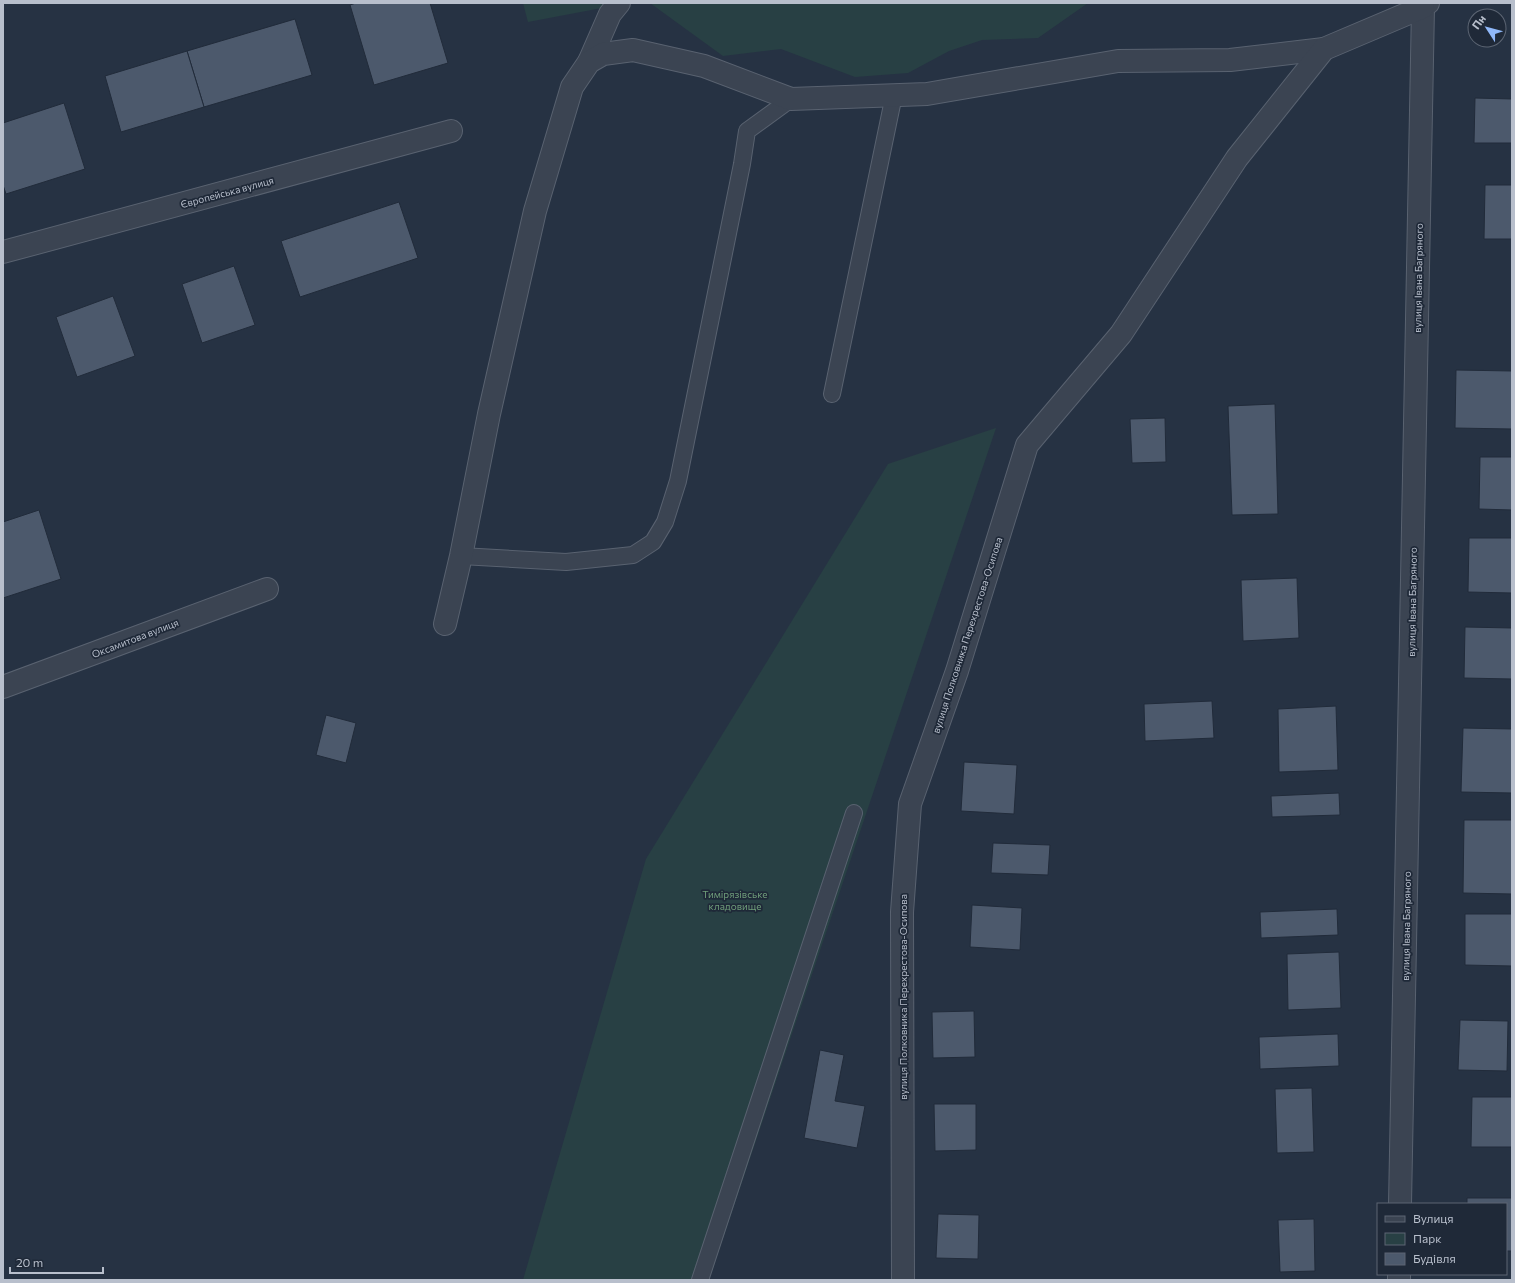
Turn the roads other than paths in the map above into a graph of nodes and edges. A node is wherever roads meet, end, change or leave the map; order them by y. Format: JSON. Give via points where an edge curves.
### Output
{"nodes":[{"id":1,"x":619,"y":3,"type":"edge"},
{"id":2,"x":1426,"y":5,"type":"edge"},
{"id":3,"x":1324,"y":49,"type":"junction"},
{"id":4,"x":589,"y":62,"type":"junction"},
{"id":5,"x":894,"y":95,"type":"junction"},
{"id":6,"x":791,"y":99,"type":"junction"},
{"id":7,"x":451,"y":131,"type":"dead end"},
{"id":8,"x":3,"y":252,"type":"edge"},
{"id":9,"x":832,"y":394,"type":"dead end"},
{"id":10,"x":461,"y":556,"type":"junction"},
{"id":11,"x":267,"y":589,"type":"dead end"},
{"id":12,"x":445,"y":624,"type":"dead end"},
{"id":13,"x":3,"y":688,"type":"edge"},
{"id":14,"x":854,"y":813,"type":"dead end"},
{"id":15,"x":1400,"y":1203,"type":"edge"},
{"id":16,"x":700,"y":1280,"type":"edge"},
{"id":17,"x":903,"y":1280,"type":"edge"}],
"edges":[{"from":1,"to":4,"type":"street","via":[[610,14]]},
{"from":2,"to":3,"type":"street"},
{"from":2,"to":15,"type":"street","name":"вулиця Івана Багряного"},
{"from":3,"to":5,"type":"street","via":[[1230,60],[1118,61],[927,94]]},
{"from":3,"to":17,"type":"street","name":"вулиця Полковника Перехрестова-Осипова","via":[[1237,158],[1121,334],[1026,445],[957,671],[910,804],[902,912]]},
{"from":4,"to":6,"type":"street","via":[[603,54],[633,50],[704,66]]},
{"from":4,"to":10,"type":"street","via":[[572,87],[535,211],[489,414]]},
{"from":5,"to":6,"type":"street"},
{"from":5,"to":9,"type":"lane"},
{"from":6,"to":10,"type":"lane","via":[[747,131],[678,481],[665,522],[653,542],[633,554],[566,562]]},
{"from":7,"to":8,"type":"street","name":"Європейська вулиця"},
{"from":10,"to":12,"type":"street"},
{"from":11,"to":13,"type":"street","name":"Оксамитова вулиця"},
{"from":14,"to":16,"type":"lane"}]}
